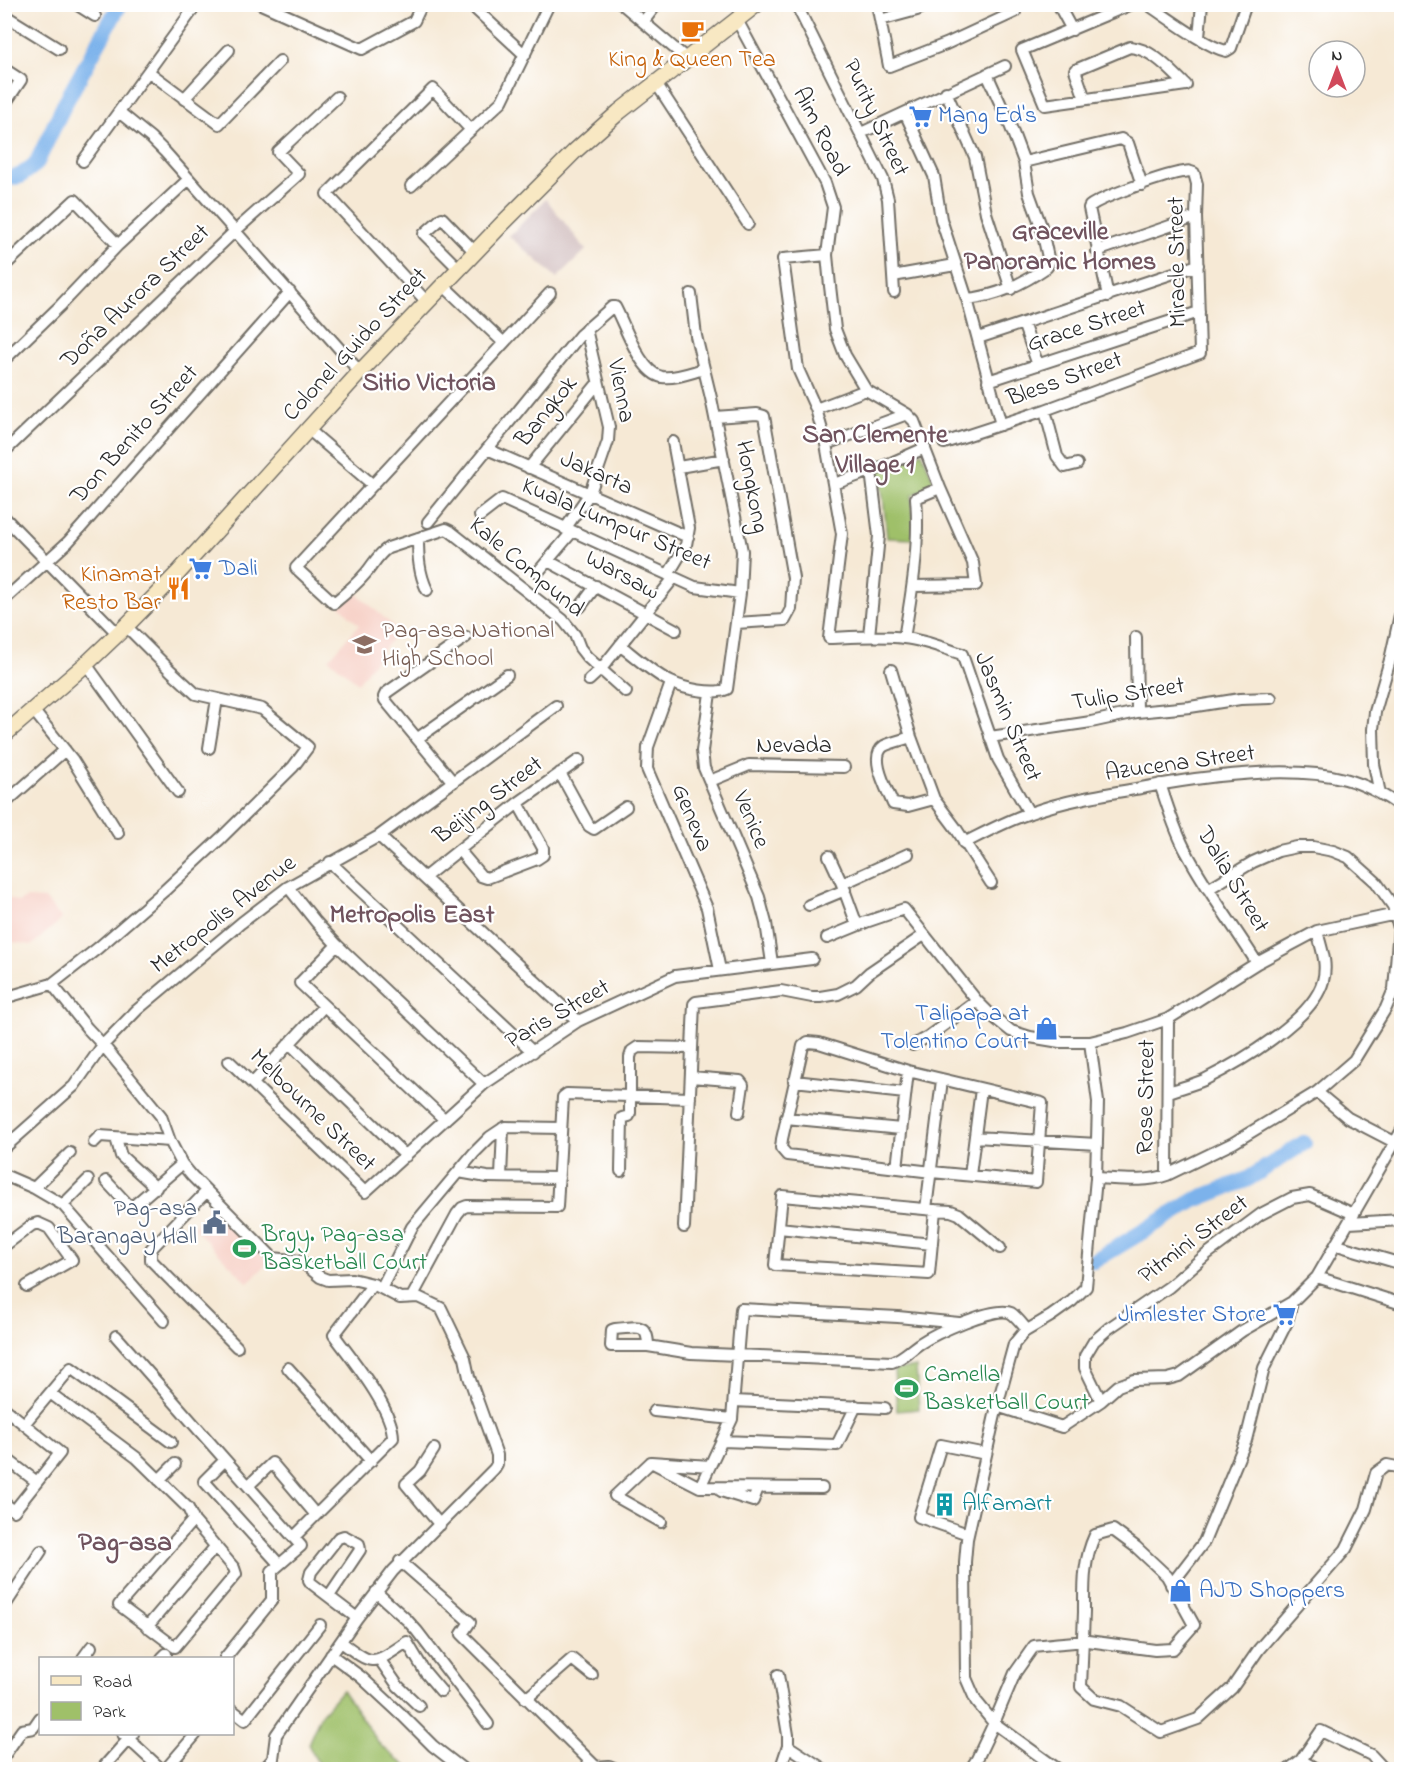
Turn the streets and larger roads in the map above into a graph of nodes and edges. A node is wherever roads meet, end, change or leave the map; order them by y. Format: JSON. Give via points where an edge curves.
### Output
{"nodes":[{"id":1,"x":76,"y":4,"type":"edge"},
{"id":2,"x":197,"y":4,"type":"edge"},
{"id":3,"x":261,"y":4,"type":"edge"},
{"id":4,"x":422,"y":4,"type":"edge"},
{"id":5,"x":470,"y":4,"type":"edge"},
{"id":6,"x":549,"y":4,"type":"edge"},
{"id":7,"x":622,"y":4,"type":"edge"},
{"id":8,"x":657,"y":4,"type":"edge"},
{"id":9,"x":757,"y":4,"type":"edge"},
{"id":10,"x":796,"y":4,"type":"edge"},
{"id":11,"x":877,"y":4,"type":"edge"},
{"id":12,"x":930,"y":4,"type":"edge"},
{"id":13,"x":1012,"y":4,"type":"edge"},
{"id":14,"x":1058,"y":4,"type":"edge"},
{"id":15,"x":1132,"y":4,"type":"edge"},
{"id":16,"x":1147,"y":4,"type":"edge"},
{"id":17,"x":1202,"y":4,"type":"edge"},
{"id":18,"x":1246,"y":4,"type":"edge"},
{"id":19,"x":4,"y":15,"type":"edge"},
{"id":20,"x":95,"y":16,"type":"dead end"},
{"id":21,"x":737,"y":20,"type":"junction"},
{"id":22,"x":880,"y":20,"type":"junction"},
{"id":23,"x":643,"y":22,"type":"junction"},
{"id":24,"x":1072,"y":30,"type":"junction"},
{"id":25,"x":1199,"y":38,"type":"junction"},
{"id":26,"x":59,"y":49,"type":"dead end"},
{"id":27,"x":230,"y":50,"type":"dead end"},
{"id":28,"x":525,"y":55,"type":"junction"},
{"id":29,"x":687,"y":59,"type":"junction"},
{"id":30,"x":280,"y":61,"type":"dead end"},
{"id":31,"x":1005,"y":66,"type":"dead end"},
{"id":32,"x":4,"y":69,"type":"edge"},
{"id":33,"x":148,"y":72,"type":"junction"},
{"id":34,"x":987,"y":74,"type":"junction"},
{"id":35,"x":656,"y":83,"type":"junction"},
{"id":36,"x":945,"y":92,"type":"junction"},
{"id":37,"x":337,"y":97,"type":"dead end"},
{"id":38,"x":184,"y":99,"type":"junction"},
{"id":39,"x":1085,"y":99,"type":"junction"},
{"id":40,"x":4,"y":105,"type":"edge"},
{"id":41,"x":119,"y":112,"type":"junction"},
{"id":42,"x":905,"y":113,"type":"junction"},
{"id":43,"x":471,"y":130,"type":"junction"},
{"id":44,"x":861,"y":133,"type":"junction"},
{"id":45,"x":83,"y":161,"type":"dead end"},
{"id":46,"x":1024,"y":162,"type":"junction"},
{"id":47,"x":189,"y":179,"type":"junction"},
{"id":48,"x":1142,"y":185,"type":"junction"},
{"id":49,"x":411,"y":186,"type":"dead end"},
{"id":50,"x":1196,"y":217,"type":"junction"},
{"id":51,"x":748,"y":224,"type":"dead end"},
{"id":52,"x":235,"y":231,"type":"junction"},
{"id":53,"x":118,"y":245,"type":"junction"},
{"id":54,"x":1097,"y":251,"type":"junction"},
{"id":55,"x":475,"y":252,"type":"junction"},
{"id":56,"x":827,"y":255,"type":"junction"},
{"id":57,"x":955,"y":265,"type":"junction"},
{"id":58,"x":1198,"y":265,"type":"junction"},
{"id":59,"x":4,"y":266,"type":"edge"},
{"id":60,"x":459,"y":269,"type":"junction"},
{"id":61,"x":893,"y":276,"type":"junction"},
{"id":62,"x":443,"y":285,"type":"junction"},
{"id":63,"x":1011,"y":289,"type":"junction"},
{"id":64,"x":290,"y":292,"type":"junction"},
{"id":65,"x":894,"y":292,"type":"dead end"},
{"id":66,"x":550,"y":293,"type":"dead end"},
{"id":67,"x":691,"y":294,"type":"dead end"},
{"id":68,"x":1108,"y":296,"type":"junction"},
{"id":69,"x":967,"y":299,"type":"junction"},
{"id":70,"x":427,"y":302,"type":"junction"},
{"id":71,"x":1199,"y":312,"type":"junction"},
{"id":72,"x":1023,"y":323,"type":"junction"},
{"id":73,"x":586,"y":329,"type":"junction"},
{"id":74,"x":978,"y":338,"type":"junction"},
{"id":75,"x":503,"y":342,"type":"junction"},
{"id":76,"x":1200,"y":353,"type":"joint"},
{"id":77,"x":4,"y":360,"type":"edge"},
{"id":78,"x":1038,"y":365,"type":"junction"},
{"id":79,"x":704,"y":369,"type":"junction"},
{"id":80,"x":360,"y":372,"type":"junction"},
{"id":81,"x":988,"y":381,"type":"junction"},
{"id":82,"x":598,"y":383,"type":"junction"},
{"id":83,"x":866,"y":390,"type":"junction"},
{"id":84,"x":816,"y":410,"type":"junction"},
{"id":85,"x":1044,"y":410,"type":"junction"},
{"id":86,"x":907,"y":414,"type":"junction"},
{"id":87,"x":715,"y":417,"type":"junction"},
{"id":88,"x":1001,"y":425,"type":"junction"},
{"id":89,"x":308,"y":429,"type":"junction"},
{"id":90,"x":673,"y":442,"type":"dead end"},
{"id":91,"x":944,"y":443,"type":"dead end"},
{"id":92,"x":826,"y":444,"type":"junction"},
{"id":93,"x":487,"y":448,"type":"junction"},
{"id":94,"x":925,"y":448,"type":"junction"},
{"id":95,"x":4,"y":452,"type":"edge"},
{"id":96,"x":724,"y":459,"type":"junction"},
{"id":97,"x":1077,"y":464,"type":"dead end"},
{"id":98,"x":679,"y":467,"type":"junction"},
{"id":99,"x":529,"y":468,"type":"junction"},
{"id":100,"x":871,"y":471,"type":"junction"},
{"id":101,"x":834,"y":484,"type":"junction"},
{"id":102,"x":373,"y":485,"type":"junction"},
{"id":103,"x":940,"y":488,"type":"junction"},
{"id":104,"x":590,"y":494,"type":"junction"},
{"id":105,"x":480,"y":516,"type":"dead end"},
{"id":106,"x":4,"y":517,"type":"edge"},
{"id":107,"x":428,"y":522,"type":"dead end"},
{"id":108,"x":569,"y":531,"type":"junction"},
{"id":109,"x":688,"y":537,"type":"junction"},
{"id":110,"x":418,"y":538,"type":"junction"},
{"id":111,"x":548,"y":561,"type":"junction"},
{"id":112,"x":47,"y":562,"type":"junction"},
{"id":113,"x":538,"y":572,"type":"dead end"},
{"id":114,"x":671,"y":577,"type":"junction"},
{"id":115,"x":596,"y":586,"type":"junction"},
{"id":116,"x":913,"y":586,"type":"junction"},
{"id":117,"x":427,"y":590,"type":"dead end"},
{"id":118,"x":741,"y":593,"type":"junction"},
{"id":119,"x":4,"y":600,"type":"edge"},
{"id":120,"x":1401,"y":606,"type":"edge"},
{"id":121,"x":580,"y":607,"type":"dead end"},
{"id":122,"x":647,"y":613,"type":"junction"},
{"id":123,"x":736,"y":623,"type":"junction"},
{"id":124,"x":122,"y":630,"type":"junction"},
{"id":125,"x":676,"y":630,"type":"dead end"},
{"id":126,"x":869,"y":636,"type":"junction"},
{"id":127,"x":466,"y":637,"type":"dead end"},
{"id":128,"x":1136,"y":637,"type":"dead end"},
{"id":129,"x":904,"y":638,"type":"junction"},
{"id":130,"x":620,"y":645,"type":"junction"},
{"id":131,"x":86,"y":664,"type":"junction"},
{"id":132,"x":601,"y":669,"type":"junction"},
{"id":133,"x":891,"y":670,"type":"dead end"},
{"id":134,"x":507,"y":675,"type":"dead end"},
{"id":135,"x":589,"y":680,"type":"dead end"},
{"id":136,"x":671,"y":683,"type":"junction"},
{"id":137,"x":626,"y":692,"type":"dead end"},
{"id":138,"x":710,"y":693,"type":"junction"},
{"id":139,"x":1271,"y":698,"type":"dead end"},
{"id":140,"x":217,"y":699,"type":"junction"},
{"id":141,"x":555,"y":706,"type":"dead end"},
{"id":142,"x":33,"y":710,"type":"junction"},
{"id":143,"x":1137,"y":712,"type":"junction"},
{"id":144,"x":4,"y":735,"type":"edge"},
{"id":145,"x":911,"y":736,"type":"junction"},
{"id":146,"x":990,"y":737,"type":"junction"},
{"id":147,"x":418,"y":738,"type":"junction"},
{"id":148,"x":208,"y":748,"type":"dead end"},
{"id":149,"x":65,"y":750,"type":"junction"},
{"id":150,"x":579,"y":760,"type":"dead end"},
{"id":151,"x":844,"y":767,"type":"dead end"},
{"id":152,"x":560,"y":773,"type":"junction"},
{"id":153,"x":710,"y":781,"type":"junction"},
{"id":154,"x":453,"y":782,"type":"junction"},
{"id":155,"x":1160,"y":784,"type":"junction"},
{"id":156,"x":178,"y":792,"type":"dead end"},
{"id":157,"x":1380,"y":794,"type":"junction"},
{"id":158,"x":934,"y":799,"type":"junction"},
{"id":159,"x":518,"y":803,"type":"junction"},
{"id":160,"x":4,"y":804,"type":"edge"},
{"id":161,"x":626,"y":807,"type":"dead end"},
{"id":162,"x":1401,"y":808,"type":"edge"},
{"id":163,"x":1029,"y":813,"type":"junction"},
{"id":164,"x":118,"y":833,"type":"dead end"},
{"id":165,"x":379,"y":836,"type":"junction"},
{"id":166,"x":964,"y":843,"type":"junction"},
{"id":167,"x":459,"y":849,"type":"junction"},
{"id":168,"x":908,"y":854,"type":"dead end"},
{"id":169,"x":829,"y":856,"type":"dead end"},
{"id":170,"x":330,"y":862,"type":"junction"},
{"id":171,"x":425,"y":878,"type":"junction"},
{"id":172,"x":991,"y":883,"type":"dead end"},
{"id":173,"x":288,"y":887,"type":"junction"},
{"id":174,"x":844,"y":887,"type":"junction"},
{"id":175,"x":1208,"y":889,"type":"junction"},
{"id":176,"x":809,"y":905,"type":"dead end"},
{"id":177,"x":1399,"y":914,"type":"edge"},
{"id":178,"x":857,"y":925,"type":"junction"},
{"id":179,"x":1317,"y":931,"type":"junction"},
{"id":180,"x":924,"y":935,"type":"junction"},
{"id":181,"x":827,"y":938,"type":"dead end"},
{"id":182,"x":337,"y":945,"type":"junction"},
{"id":183,"x":812,"y":959,"type":"dead end"},
{"id":184,"x":772,"y":963,"type":"junction"},
{"id":185,"x":1257,"y":963,"type":"junction"},
{"id":186,"x":720,"y":970,"type":"junction"},
{"id":187,"x":52,"y":984,"type":"junction"},
{"id":188,"x":4,"y":998,"type":"edge"},
{"id":189,"x":977,"y":1001,"type":"junction"},
{"id":190,"x":324,"y":1006,"type":"junction"},
{"id":191,"x":1168,"y":1019,"type":"junction"},
{"id":192,"x":578,"y":1022,"type":"junction"},
{"id":193,"x":1090,"y":1042,"type":"junction"},
{"id":194,"x":289,"y":1043,"type":"junction"},
{"id":195,"x":914,"y":1045,"type":"dead end"},
{"id":196,"x":103,"y":1046,"type":"junction"},
{"id":197,"x":692,"y":1047,"type":"junction"},
{"id":198,"x":533,"y":1052,"type":"junction"},
{"id":199,"x":229,"y":1061,"type":"dead end"},
{"id":200,"x":908,"y":1071,"type":"junction"},
{"id":201,"x":691,"y":1077,"type":"junction"},
{"id":202,"x":942,"y":1080,"type":"junction"},
{"id":203,"x":794,"y":1082,"type":"junction"},
{"id":204,"x":253,"y":1083,"type":"junction"},
{"id":205,"x":484,"y":1084,"type":"junction"},
{"id":206,"x":981,"y":1089,"type":"junction"},
{"id":207,"x":1169,"y":1092,"type":"junction"},
{"id":208,"x":1317,"y":1092,"type":"junction"},
{"id":209,"x":905,"y":1093,"type":"junction"},
{"id":210,"x":630,"y":1096,"type":"junction"},
{"id":211,"x":690,"y":1098,"type":"junction"},
{"id":212,"x":739,"y":1112,"type":"dead end"},
{"id":213,"x":786,"y":1118,"type":"junction"},
{"id":214,"x":444,"y":1119,"type":"junction"},
{"id":215,"x":503,"y":1128,"type":"junction"},
{"id":216,"x":561,"y":1128,"type":"junction"},
{"id":217,"x":901,"y":1129,"type":"junction"},
{"id":218,"x":1401,"y":1130,"type":"edge"},
{"id":219,"x":975,"y":1137,"type":"junction"},
{"id":220,"x":116,"y":1138,"type":"junction"},
{"id":221,"x":170,"y":1141,"type":"junction"},
{"id":222,"x":1040,"y":1141,"type":"junction"},
{"id":223,"x":94,"y":1142,"type":"dead end"},
{"id":224,"x":1097,"y":1144,"type":"junction"},
{"id":225,"x":1398,"y":1144,"type":"edge"},
{"id":226,"x":4,"y":1148,"type":"edge"},
{"id":227,"x":70,"y":1153,"type":"dead end"},
{"id":228,"x":406,"y":1156,"type":"junction"},
{"id":229,"x":182,"y":1164,"type":"junction"},
{"id":230,"x":897,"y":1168,"type":"junction"},
{"id":231,"x":621,"y":1171,"type":"dead end"},
{"id":232,"x":459,"y":1172,"type":"junction"},
{"id":233,"x":932,"y":1172,"type":"junction"},
{"id":234,"x":4,"y":1174,"type":"edge"},
{"id":235,"x":970,"y":1175,"type":"junction"},
{"id":236,"x":1167,"y":1175,"type":"junction"},
{"id":237,"x":501,"y":1177,"type":"junction"},
{"id":238,"x":559,"y":1178,"type":"junction"},
{"id":239,"x":1096,"y":1178,"type":"junction"},
{"id":240,"x":88,"y":1180,"type":"dead end"},
{"id":241,"x":106,"y":1181,"type":"dead end"},
{"id":242,"x":34,"y":1188,"type":"junction"},
{"id":243,"x":156,"y":1188,"type":"junction"},
{"id":244,"x":207,"y":1191,"type":"junction"},
{"id":245,"x":365,"y":1192,"type":"joint"},
{"id":246,"x":63,"y":1205,"type":"junction"},
{"id":247,"x":930,"y":1209,"type":"junction"},
{"id":248,"x":1352,"y":1218,"type":"junction"},
{"id":249,"x":1401,"y":1220,"type":"edge"},
{"id":250,"x":684,"y":1227,"type":"dead end"},
{"id":251,"x":779,"y":1228,"type":"junction"},
{"id":252,"x":932,"y":1244,"type":"junction"},
{"id":253,"x":1336,"y":1245,"type":"junction"},
{"id":254,"x":4,"y":1246,"type":"edge"},
{"id":255,"x":1000,"y":1248,"type":"dead end"},
{"id":256,"x":1401,"y":1264,"type":"edge"},
{"id":257,"x":1317,"y":1277,"type":"junction"},
{"id":258,"x":378,"y":1285,"type":"junction"},
{"id":259,"x":27,"y":1287,"type":"dead end"},
{"id":260,"x":412,"y":1297,"type":"junction"},
{"id":261,"x":1292,"y":1302,"type":"junction"},
{"id":262,"x":1401,"y":1304,"type":"edge"},
{"id":263,"x":165,"y":1321,"type":"dead end"},
{"id":264,"x":963,"y":1324,"type":"junction"},
{"id":265,"x":1027,"y":1329,"type":"junction"},
{"id":266,"x":116,"y":1336,"type":"dead end"},
{"id":267,"x":648,"y":1346,"type":"dead end"},
{"id":268,"x":237,"y":1347,"type":"dead end"},
{"id":269,"x":737,"y":1354,"type":"junction"},
{"id":270,"x":288,"y":1368,"type":"dead end"},
{"id":271,"x":50,"y":1393,"type":"junction"},
{"id":272,"x":734,"y":1401,"type":"junction"},
{"id":273,"x":1101,"y":1401,"type":"junction"},
{"id":274,"x":856,"y":1406,"type":"junction"},
{"id":275,"x":997,"y":1406,"type":"junction"},
{"id":276,"x":4,"y":1408,"type":"edge"},
{"id":277,"x":885,"y":1408,"type":"dead end"},
{"id":278,"x":654,"y":1411,"type":"dead end"},
{"id":279,"x":732,"y":1419,"type":"junction"},
{"id":280,"x":24,"y":1424,"type":"junction"},
{"id":281,"x":722,"y":1441,"type":"junction"},
{"id":282,"x":171,"y":1442,"type":"dead end"},
{"id":283,"x":434,"y":1449,"type":"dead end"},
{"id":284,"x":986,"y":1454,"type":"junction"},
{"id":285,"x":4,"y":1457,"type":"edge"},
{"id":286,"x":225,"y":1460,"type":"junction"},
{"id":287,"x":371,"y":1461,"type":"junction"},
{"id":288,"x":651,"y":1462,"type":"junction"},
{"id":289,"x":175,"y":1464,"type":"dead end"},
{"id":290,"x":710,"y":1466,"type":"junction"},
{"id":291,"x":1401,"y":1468,"type":"edge"},
{"id":292,"x":159,"y":1480,"type":"junction"},
{"id":293,"x":37,"y":1482,"type":"junction"},
{"id":294,"x":248,"y":1486,"type":"junction"},
{"id":295,"x":700,"y":1487,"type":"junction"},
{"id":296,"x":822,"y":1488,"type":"dead end"},
{"id":297,"x":4,"y":1503,"type":"edge"},
{"id":298,"x":316,"y":1515,"type":"junction"},
{"id":299,"x":193,"y":1520,"type":"junction"},
{"id":300,"x":661,"y":1522,"type":"dead end"},
{"id":301,"x":440,"y":1525,"type":"junction"},
{"id":302,"x":968,"y":1534,"type":"junction"},
{"id":303,"x":294,"y":1537,"type":"junction"},
{"id":304,"x":215,"y":1547,"type":"junction"},
{"id":305,"x":41,"y":1551,"type":"dead end"},
{"id":306,"x":400,"y":1562,"type":"junction"},
{"id":307,"x":279,"y":1564,"type":"junction"},
{"id":308,"x":1172,"y":1586,"type":"junction"},
{"id":309,"x":376,"y":1592,"type":"junction"},
{"id":310,"x":329,"y":1596,"type":"junction"},
{"id":311,"x":4,"y":1607,"type":"edge"},
{"id":312,"x":357,"y":1618,"type":"junction"},
{"id":313,"x":320,"y":1625,"type":"dead end"},
{"id":314,"x":147,"y":1627,"type":"junction"},
{"id":315,"x":1083,"y":1641,"type":"junction"},
{"id":316,"x":341,"y":1642,"type":"junction"},
{"id":317,"x":91,"y":1647,"type":"dead end"},
{"id":318,"x":331,"y":1655,"type":"junction"},
{"id":319,"x":84,"y":1657,"type":"edge"},
{"id":320,"x":227,"y":1657,"type":"edge"},
{"id":321,"x":380,"y":1660,"type":"junction"},
{"id":322,"x":592,"y":1674,"type":"dead end"},
{"id":323,"x":778,"y":1674,"type":"dead end"},
{"id":324,"x":441,"y":1692,"type":"dead end"},
{"id":325,"x":526,"y":1699,"type":"junction"},
{"id":326,"x":418,"y":1706,"type":"dead end"},
{"id":327,"x":234,"y":1712,"type":"edge"},
{"id":328,"x":39,"y":1719,"type":"edge"},
{"id":329,"x":994,"y":1723,"type":"junction"},
{"id":330,"x":488,"y":1724,"type":"dead end"},
{"id":331,"x":128,"y":1735,"type":"edge"},
{"id":332,"x":195,"y":1735,"type":"edge"},
{"id":333,"x":788,"y":1746,"type":"junction"},
{"id":334,"x":4,"y":1756,"type":"edge"},
{"id":335,"x":1300,"y":1760,"type":"junction"},
{"id":336,"x":101,"y":1770,"type":"edge"},
{"id":337,"x":163,"y":1770,"type":"edge"},
{"id":338,"x":263,"y":1770,"type":"edge"},
{"id":339,"x":464,"y":1770,"type":"edge"},
{"id":340,"x":619,"y":1770,"type":"edge"},
{"id":341,"x":780,"y":1770,"type":"edge"},
{"id":342,"x":825,"y":1770,"type":"edge"},
{"id":343,"x":970,"y":1770,"type":"edge"},
{"id":344,"x":1059,"y":1770,"type":"edge"},
{"id":345,"x":1287,"y":1770,"type":"edge"},
{"id":346,"x":1318,"y":1770,"type":"edge"},
{"id":347,"x":1385,"y":1770,"type":"edge"}],
"edges":[{"from":1,"to":20,"type":"street"},
{"from":2,"to":33,"type":"street"},
{"from":3,"to":4,"type":"street","via":[[362,49],[414,21]]},
{"from":5,"to":28,"type":"street"},
{"from":6,"to":28,"type":"street"},
{"from":7,"to":23,"type":"street"},
{"from":8,"to":23,"type":"street"},
{"from":9,"to":21,"type":"street","name":"Colonel Guido Street"},
{"from":10,"to":44,"type":"street","name":"Purity Street"},
{"from":11,"to":22,"type":"street"},
{"from":12,"to":22,"type":"street"},
{"from":13,"to":22,"type":"street","via":[[1015,12],[890,66]]},
{"from":14,"to":24,"type":"street"},
{"from":15,"to":24,"type":"street"},
{"from":16,"to":25,"type":"street"},
{"from":17,"to":25,"type":"street"},
{"from":18,"to":25,"type":"street","via":[[1231,48],[1219,50]]},
{"from":19,"to":26,"type":"street"},
{"from":21,"to":29,"type":"street","name":"Colonel Guido Street"},
{"from":21,"to":56,"type":"street","name":"Aim Road","via":[[825,183],[833,207]]},
{"from":23,"to":29,"type":"street"},
{"from":24,"to":39,"type":"street","via":[[1023,50],[1045,105]]},
{"from":27,"to":38,"type":"street"},
{"from":28,"to":43,"type":"street","via":[[502,101]]},
{"from":29,"to":35,"type":"street","name":"Colonel Guido Street"},
{"from":30,"to":38,"type":"street","via":[[219,124]]},
{"from":31,"to":34,"type":"street"},
{"from":32,"to":40,"type":"street","via":[[21,80]]},
{"from":33,"to":38,"type":"street"},
{"from":33,"to":41,"type":"street"},
{"from":34,"to":36,"type":"street"},
{"from":34,"to":46,"type":"street"},
{"from":35,"to":51,"type":"street"},
{"from":35,"to":55,"type":"street","name":"Colonel Guido Street","via":[[574,152]]},
{"from":36,"to":42,"type":"street"},
{"from":36,"to":63,"type":"street","via":[[975,157],[986,213]]},
{"from":37,"to":52,"type":"street","name":"Doña Aurora Street","via":[[278,152],[299,174]]},
{"from":39,"to":39,"type":"street","via":[[1075,70],[1130,47],[1149,52],[1186,86]]},
{"from":41,"to":45,"type":"street"},
{"from":41,"to":47,"type":"street","via":[[151,138]]},
{"from":42,"to":44,"type":"street"},
{"from":42,"to":57,"type":"street","via":[[934,176],[941,219]]},
{"from":43,"to":49,"type":"street"},
{"from":43,"to":70,"type":"street","via":[[432,89],[327,194]]},
{"from":44,"to":61,"type":"street","name":"Purity Street","via":[[886,189]]},
{"from":46,"to":48,"type":"street","via":[[1121,139],[1128,143]]},
{"from":46,"to":63,"type":"street","via":[[1049,262]]},
{"from":47,"to":52,"type":"street"},
{"from":47,"to":53,"type":"street"},
{"from":48,"to":50,"type":"street","name":"Miracle Street","via":[[1181,172],[1194,173]]},
{"from":48,"to":54,"type":"street","name":"Miracle Street","via":[[1090,206]]},
{"from":50,"to":54,"type":"street"},
{"from":50,"to":58,"type":"street","name":"Miracle Street"},
{"from":52,"to":64,"type":"street"},
{"from":52,"to":95,"type":"street","name":"Doña Aurora Street"},
{"from":53,"to":59,"type":"street","via":[[75,200]]},
{"from":53,"to":77,"type":"street"},
{"from":54,"to":68,"type":"street"},
{"from":55,"to":60,"type":"street","name":"Colonel Guido Street"},
{"from":55,"to":60,"type":"street","via":[[442,218],[424,234]]},
{"from":56,"to":83,"type":"street","name":"Aim Road","via":[[835,329],[844,355]]},
{"from":56,"to":84,"type":"street","via":[[783,259],[798,369]]},
{"from":57,"to":61,"type":"street"},
{"from":57,"to":69,"type":"street"},
{"from":58,"to":68,"type":"street"},
{"from":58,"to":71,"type":"street","name":"Miracle Street"},
{"from":60,"to":62,"type":"street","name":"Colonel Guido Street"},
{"from":61,"to":65,"type":"street","name":"Purity Street"},
{"from":62,"to":70,"type":"street","name":"Colonel Guido Street"},
{"from":62,"to":75,"type":"street"},
{"from":63,"to":69,"type":"street"},
{"from":64,"to":80,"type":"street"},
{"from":64,"to":112,"type":"street","name":"Don Benito Street"},
{"from":66,"to":75,"type":"street"},
{"from":67,"to":79,"type":"street","name":"Hongkong"},
{"from":68,"to":72,"type":"street"},
{"from":69,"to":74,"type":"street"},
{"from":70,"to":80,"type":"street","name":"Colonel Guido Street"},
{"from":71,"to":76,"type":"street","name":"Miracle Street"},
{"from":71,"to":78,"type":"street","name":"Grace Street"},
{"from":72,"to":74,"type":"street"},
{"from":72,"to":78,"type":"street"},
{"from":73,"to":79,"type":"street","via":[[615,307],[635,350],[651,372],[669,377]]},
{"from":73,"to":82,"type":"street","name":"Vienna"},
{"from":73,"to":93,"type":"street"},
{"from":74,"to":81,"type":"street"},
{"from":75,"to":102,"type":"street"},
{"from":76,"to":85,"type":"street","name":"Bless Street"},
{"from":78,"to":81,"type":"street","name":"Grace Street"},
{"from":79,"to":87,"type":"street","name":"Hongkong"},
{"from":80,"to":89,"type":"street","name":"Colonel Guido Street"},
{"from":81,"to":88,"type":"street"},
{"from":82,"to":99,"type":"street","name":"Bangkok"},
{"from":82,"to":104,"type":"street","name":"Vienna","via":[[609,435]]},
{"from":83,"to":84,"type":"street"},
{"from":83,"to":86,"type":"street","name":"Aim Road"},
{"from":84,"to":92,"type":"street"},
{"from":85,"to":88,"type":"street","name":"Bless Street"},
{"from":85,"to":97,"type":"street","via":[[1057,456],[1065,467]]},
{"from":86,"to":92,"type":"street"},
{"from":86,"to":94,"type":"street"},
{"from":87,"to":96,"type":"street","name":"Hongkong"},
{"from":87,"to":123,"type":"street","via":[[764,416],[793,578],[791,609],[785,620]]},
{"from":88,"to":91,"type":"street","name":"Bless Street"},
{"from":89,"to":102,"type":"street"},
{"from":89,"to":124,"type":"street","name":"Colonel Guido Street"},
{"from":90,"to":98,"type":"street"},
{"from":92,"to":101,"type":"street"},
{"from":93,"to":99,"type":"street","name":"Jakarta"},
{"from":93,"to":107,"type":"street"},
{"from":94,"to":100,"type":"street"},
{"from":94,"to":103,"type":"street"},
{"from":96,"to":98,"type":"street"},
{"from":96,"to":118,"type":"street","name":"Hongkong","via":[[742,551]]},
{"from":98,"to":109,"type":"street"},
{"from":99,"to":104,"type":"street","name":"Jakarta"},
{"from":100,"to":101,"type":"street"},
{"from":100,"to":126,"type":"street","via":[[879,536]]},
{"from":101,"to":126,"type":"street","via":[[842,534],[829,638]]},
{"from":102,"to":110,"type":"street","via":[[296,568],[334,603],[382,552]]},
{"from":103,"to":116,"type":"street","via":[[916,498]]},
{"from":103,"to":116,"type":"street","via":[[973,563],[976,585]]},
{"from":104,"to":108,"type":"street","name":"Vienna"},
{"from":104,"to":109,"type":"street","name":"Jakarta"},
{"from":105,"to":108,"type":"street","name":"Kuala Lumpur Street","via":[[502,499]]},
{"from":106,"to":112,"type":"street"},
{"from":108,"to":111,"type":"street","name":"Vienna"},
{"from":108,"to":114,"type":"street","name":"Kuala Lumpur Street"},
{"from":109,"to":114,"type":"street"},
{"from":110,"to":117,"type":"street","via":[[418,562]]},
{"from":110,"to":132,"type":"street","name":"Kale Compund","via":[[450,531],[563,620],[580,648]]},
{"from":111,"to":113,"type":"street","name":"Vienna"},
{"from":111,"to":115,"type":"street","name":"Warsaw"},
{"from":112,"to":119,"type":"street","name":"Don Benito Street"},
{"from":112,"to":124,"type":"street"},
{"from":114,"to":118,"type":"street","name":"Kuala Lumpur Street","via":[[695,587]]},
{"from":114,"to":122,"type":"street"},
{"from":115,"to":121,"type":"street"},
{"from":115,"to":122,"type":"street","name":"Warsaw"},
{"from":116,"to":129,"type":"street"},
{"from":118,"to":123,"type":"street","name":"Hongkong"},
{"from":120,"to":157,"type":"street","via":[[1373,729]]},
{"from":122,"to":125,"type":"street","name":"Warsaw"},
{"from":122,"to":130,"type":"street"},
{"from":123,"to":138,"type":"street","name":"Hongkong","via":[[727,689]]},
{"from":124,"to":131,"type":"street","name":"Colonel Guido Street"},
{"from":124,"to":140,"type":"street","via":[[196,694]]},
{"from":126,"to":129,"type":"street"},
{"from":127,"to":147,"type":"street","via":[[384,697]]},
{"from":128,"to":143,"type":"street"},
{"from":129,"to":146,"type":"street","name":"Jasmin Street","via":[[962,654]]},
{"from":130,"to":132,"type":"street"},
{"from":130,"to":136,"type":"street"},
{"from":131,"to":142,"type":"street","name":"Colonel Guido Street"},
{"from":131,"to":156,"type":"street"},
{"from":132,"to":135,"type":"street"},
{"from":132,"to":137,"type":"street","name":"Kale Compund"},
{"from":133,"to":145,"type":"street"},
{"from":134,"to":147,"type":"street"},
{"from":136,"to":138,"type":"street"},
{"from":136,"to":186,"type":"street","name":"Geneva","via":[[648,747],[647,769],[707,908]]},
{"from":138,"to":153,"type":"street","name":"Venice","via":[[702,752]]},
{"from":139,"to":143,"type":"street","name":"Tulip Street"},
{"from":140,"to":148,"type":"street"},
{"from":140,"to":187,"type":"street","via":[[262,709],[308,747],[293,767],[180,876]]},
{"from":141,"to":154,"type":"street","name":"Metropolis Avenue"},
{"from":142,"to":144,"type":"street","name":"Colonel Guido Street"},
{"from":142,"to":149,"type":"street"},
{"from":143,"to":146,"type":"street","name":"Tulip Street"},
{"from":145,"to":158,"type":"street"},
{"from":145,"to":158,"type":"street","via":[[883,747],[877,763],[893,804],[908,806]]},
{"from":146,"to":163,"type":"street","name":"Jasmin Street"},
{"from":147,"to":154,"type":"street"},
{"from":149,"to":160,"type":"street"},
{"from":149,"to":164,"type":"street"},
{"from":150,"to":152,"type":"street","name":"Beijing Street"},
{"from":151,"to":153,"type":"street","name":"Nevada","via":[[749,765]]},
{"from":152,"to":159,"type":"street","name":"Beijing Street"},
{"from":152,"to":161,"type":"street","via":[[594,829]]},
{"from":153,"to":184,"type":"street","name":"Venice","via":[[759,897]]},
{"from":154,"to":165,"type":"street","name":"Metropolis Avenue"},
{"from":155,"to":157,"type":"street","name":"Azucena Street","via":[[1226,776],[1308,773],[1346,780]]},
{"from":155,"to":163,"type":"street","name":"Azucena Street"},
{"from":155,"to":175,"type":"street","name":"Dalia Street","via":[[1186,851]]},
{"from":157,"to":162,"type":"street","name":"Azucena Street"},
{"from":158,"to":166,"type":"street"},
{"from":159,"to":167,"type":"street","name":"Beijing Street"},
{"from":159,"to":167,"type":"street","via":[[543,848],[543,855],[487,878],[480,876]]},
{"from":163,"to":166,"type":"street","name":"Azucena Street"},
{"from":165,"to":170,"type":"street","name":"Metropolis Avenue"},
{"from":165,"to":171,"type":"street"},
{"from":166,"to":172,"type":"street"},
{"from":167,"to":171,"type":"street","name":"Beijing Street"},
{"from":168,"to":174,"type":"street"},
{"from":169,"to":174,"type":"street"},
{"from":170,"to":173,"type":"street","name":"Metropolis Avenue"},
{"from":170,"to":198,"type":"street"},
{"from":171,"to":192,"type":"street"},
{"from":173,"to":182,"type":"street"},
{"from":173,"to":196,"type":"street","name":"Metropolis Avenue","via":[[136,1010]]},
{"from":174,"to":176,"type":"street"},
{"from":174,"to":178,"type":"street"},
{"from":175,"to":177,"type":"street","via":[[1278,851],[1313,847],[1348,857],[1386,894]]},
{"from":175,"to":185,"type":"street","name":"Dalia Street"},
{"from":177,"to":179,"type":"street"},
{"from":177,"to":208,"type":"street","via":[[1398,962],[1386,1008],[1354,1060]]},
{"from":178,"to":180,"type":"street","via":[[904,909]]},
{"from":178,"to":181,"type":"street"},
{"from":179,"to":185,"type":"street"},
{"from":179,"to":207,"type":"street","via":[[1324,952],[1324,980],[1318,994],[1296,1020],[1264,1045],[1203,1080]]},
{"from":180,"to":189,"type":"street"},
{"from":180,"to":197,"type":"street","via":[[838,994],[812,997],[781,991],[696,1002]]},
{"from":182,"to":190,"type":"street","via":[[300,983]]},
{"from":182,"to":205,"type":"street"},
{"from":183,"to":184,"type":"street","name":"Paris Street"},
{"from":184,"to":186,"type":"street","name":"Paris Street"},
{"from":185,"to":191,"type":"street"},
{"from":186,"to":192,"type":"street","name":"Paris Street","via":[[675,976]]},
{"from":187,"to":188,"type":"street"},
{"from":187,"to":196,"type":"street"},
{"from":189,"to":193,"type":"street","via":[[1011,1030],[1030,1037]]},
{"from":189,"to":195,"type":"street"},
{"from":190,"to":194,"type":"street"},
{"from":190,"to":214,"type":"street"},
{"from":191,"to":193,"type":"street"},
{"from":191,"to":207,"type":"street","name":"Rose Street"},
{"from":192,"to":198,"type":"street","name":"Paris Street"},
{"from":193,"to":224,"type":"street","via":[[1098,1102]]},
{"from":194,"to":204,"type":"street"},
{"from":194,"to":228,"type":"street"},
{"from":196,"to":221,"type":"street","via":[[161,1116]]},
{"from":196,"to":226,"type":"street","name":"Metropolis Avenue","via":[[74,1086]]},
{"from":197,"to":201,"type":"street"},
{"from":197,"to":210,"type":"street","via":[[638,1047],[632,1051]]},
{"from":198,"to":205,"type":"street","name":"Paris Street"},
{"from":199,"to":204,"type":"street","name":"Melbourne Street"},
{"from":200,"to":202,"type":"street"},
{"from":200,"to":203,"type":"street","via":[[808,1042],[803,1046]]},
{"from":200,"to":209,"type":"street"},
{"from":201,"to":211,"type":"street"},
{"from":201,"to":212,"type":"street","via":[[741,1082]]},
{"from":202,"to":206,"type":"street"},
{"from":202,"to":233,"type":"street"},
{"from":203,"to":209,"type":"street"},
{"from":203,"to":213,"type":"street"},
{"from":204,"to":245,"type":"street","name":"Melbourne Street"},
{"from":205,"to":214,"type":"street","name":"Paris Street"},
{"from":206,"to":219,"type":"street"},
{"from":206,"to":222,"type":"street","via":[[1042,1103]]},
{"from":207,"to":236,"type":"street","name":"Rose Street"},
{"from":208,"to":225,"type":"street","via":[[1348,1118]]},
{"from":208,"to":236,"type":"street","via":[[1233,1143]]},
{"from":209,"to":217,"type":"street"},
{"from":210,"to":211,"type":"street"},
{"from":210,"to":216,"type":"street","via":[[564,1095]]},
{"from":210,"to":231,"type":"street","via":[[629,1116],[622,1118]]},
{"from":211,"to":250,"type":"street"},
{"from":213,"to":217,"type":"street"},
{"from":213,"to":230,"type":"street","via":[[781,1148],[787,1155]]},
{"from":214,"to":228,"type":"street","name":"Paris Street"},
{"from":215,"to":216,"type":"street"},
{"from":215,"to":232,"type":"street"},
{"from":215,"to":237,"type":"street"},
{"from":216,"to":238,"type":"street"},
{"from":217,"to":230,"type":"street"},
{"from":218,"to":225,"type":"street"},
{"from":219,"to":222,"type":"street"},
{"from":219,"to":235,"type":"street"},
{"from":220,"to":221,"type":"street"},
{"from":220,"to":223,"type":"street","via":[[100,1136]]},
{"from":220,"to":243,"type":"street","via":[[121,1156]]},
{"from":221,"to":229,"type":"street"},
{"from":222,"to":224,"type":"street"},
{"from":222,"to":235,"type":"street","via":[[1036,1182]]},
{"from":224,"to":239,"type":"street"},
{"from":225,"to":248,"type":"street"},
{"from":227,"to":242,"type":"street"},
{"from":228,"to":245,"type":"street","name":"Paris Street"},
{"from":229,"to":243,"type":"street"},
{"from":229,"to":244,"type":"street"},
{"from":230,"to":233,"type":"street"},
{"from":232,"to":237,"type":"street"},
{"from":232,"to":258,"type":"street","via":[[412,1227]]},
{"from":233,"to":235,"type":"street"},
{"from":233,"to":247,"type":"street"},
{"from":234,"to":242,"type":"street"},
{"from":236,"to":239,"type":"street","via":[[1131,1180]]},
{"from":237,"to":238,"type":"street"},
{"from":238,"to":260,"type":"street","via":[[557,1207],[462,1208]]},
{"from":239,"to":265,"type":"street","via":[[1086,1287],[1051,1316]]},
{"from":240,"to":246,"type":"street"},
{"from":241,"to":243,"type":"street","via":[[131,1208]]},
{"from":242,"to":246,"type":"street"},
{"from":244,"to":258,"type":"street","via":[[273,1258],[301,1261],[328,1280],[352,1279]]},
{"from":244,"to":268,"type":"street","via":[[151,1249],[151,1260]]},
{"from":246,"to":263,"type":"street"},
{"from":247,"to":251,"type":"street","via":[[782,1196]]},
{"from":247,"to":252,"type":"street"},
{"from":247,"to":255,"type":"street","via":[[959,1214]]},
{"from":248,"to":249,"type":"street"},
{"from":248,"to":253,"type":"street"},
{"from":248,"to":273,"type":"street","name":"Pitmini Street","via":[[1310,1195],[1292,1198],[1261,1214],[1094,1341],[1085,1356],[1085,1368]]},
{"from":251,"to":252,"type":"street"},
{"from":251,"to":252,"type":"street","via":[[775,1265],[929,1274]]},
{"from":253,"to":256,"type":"street"},
{"from":253,"to":257,"type":"street"},
{"from":254,"to":259,"type":"street","via":[[38,1222],[49,1228],[72,1260]]},
{"from":257,"to":261,"type":"street"},
{"from":257,"to":262,"type":"street"},
{"from":258,"to":260,"type":"street","via":[[400,1298]]},
{"from":258,"to":287,"type":"street","via":[[334,1335],[371,1386],[393,1428],[393,1438]]},
{"from":260,"to":301,"type":"street","via":[[441,1308],[465,1358],[468,1377],[497,1455],[494,1469]]},
{"from":261,"to":273,"type":"street","via":[[1242,1331],[1179,1376],[1134,1380],[1118,1386]]},
{"from":261,"to":308,"type":"street","via":[[1287,1322],[1264,1368],[1246,1440],[1204,1542]]},
{"from":264,"to":265,"type":"street","via":[[987,1314],[1005,1312]]},
{"from":264,"to":269,"type":"street","via":[[937,1334],[892,1362]]},
{"from":264,"to":269,"type":"street","via":[[741,1309]]},
{"from":265,"to":275,"type":"street","via":[[1014,1344]]},
{"from":266,"to":286,"type":"street"},
{"from":267,"to":269,"type":"street","via":[[691,1353]]},
{"from":269,"to":272,"type":"street"},
{"from":270,"to":287,"type":"street"},
{"from":271,"to":280,"type":"street"},
{"from":271,"to":282,"type":"street","via":[[71,1368]]},
{"from":271,"to":292,"type":"street","via":[[137,1458]]},
{"from":272,"to":274,"type":"street"},
{"from":272,"to":279,"type":"street"},
{"from":273,"to":275,"type":"street","via":[[1062,1427]]},
{"from":274,"to":277,"type":"street"},
{"from":274,"to":281,"type":"street","via":[[837,1446]]},
{"from":275,"to":284,"type":"street"},
{"from":276,"to":280,"type":"street"},
{"from":278,"to":279,"type":"street"},
{"from":279,"to":281,"type":"street"},
{"from":280,"to":293,"type":"street","via":[[60,1453]]},
{"from":281,"to":290,"type":"street"},
{"from":283,"to":301,"type":"street","via":[[406,1484]]},
{"from":284,"to":302,"type":"street"},
{"from":284,"to":302,"type":"street","via":[[941,1445],[919,1517]]},
{"from":285,"to":293,"type":"street"},
{"from":286,"to":294,"type":"street"},
{"from":286,"to":307,"type":"street","via":[[204,1481]]},
{"from":287,"to":298,"type":"street"},
{"from":288,"to":290,"type":"street"},
{"from":288,"to":295,"type":"street"},
{"from":288,"to":300,"type":"street","via":[[615,1496]]},
{"from":289,"to":292,"type":"street"},
{"from":290,"to":295,"type":"street"},
{"from":291,"to":315,"type":"street","via":[[1387,1464],[1376,1473],[1366,1509],[1346,1549],[1259,1649],[1232,1688],[1198,1719],[1161,1732],[1121,1706],[1094,1699],[1081,1687]]},
{"from":292,"to":299,"type":"street","via":[[188,1508]]},
{"from":293,"to":297,"type":"street","via":[[14,1511]]},
{"from":294,"to":298,"type":"street","via":[[272,1463]]},
{"from":294,"to":303,"type":"street"},
{"from":295,"to":296,"type":"street","via":[[753,1502],[758,1488]]},
{"from":298,"to":303,"type":"street"},
{"from":299,"to":304,"type":"street"},
{"from":299,"to":314,"type":"street","via":[[119,1605]]},
{"from":301,"to":306,"type":"street"},
{"from":302,"to":329,"type":"street","via":[[964,1585],[966,1678],[976,1701]]},
{"from":303,"to":307,"type":"street","via":[[301,1546]]},
{"from":304,"to":314,"type":"street"},
{"from":304,"to":314,"type":"street","via":[[236,1574],[175,1647]]},
{"from":305,"to":311,"type":"street"},
{"from":306,"to":309,"type":"street"},
{"from":306,"to":325,"type":"street","via":[[470,1622],[462,1634]]},
{"from":307,"to":320,"type":"street","via":[[272,1571],[272,1600]]},
{"from":308,"to":315,"type":"street","via":[[1194,1625],[1173,1649]]},
{"from":308,"to":315,"type":"street","via":[[1167,1576],[1113,1530],[1095,1534],[1085,1565]]},
{"from":309,"to":312,"type":"street"},
{"from":309,"to":330,"type":"street","via":[[417,1631]]},
{"from":310,"to":310,"type":"street","via":[[311,1583],[309,1574],[338,1538],[344,1536],[359,1544],[360,1550]]},
{"from":310,"to":312,"type":"street"},
{"from":312,"to":316,"type":"street"},
{"from":313,"to":327,"type":"street","via":[[244,1720]]},
{"from":315,"to":329,"type":"street","via":[[1034,1646],[1015,1673]]},
{"from":316,"to":318,"type":"street"},
{"from":316,"to":321,"type":"street","via":[[365,1660]]},
{"from":317,"to":319,"type":"street"},
{"from":318,"to":338,"type":"street","via":[[276,1735],[273,1759]]},
{"from":318,"to":339,"type":"street"},
{"from":321,"to":324,"type":"street","via":[[407,1642]]},
{"from":321,"to":326,"type":"street"},
{"from":322,"to":325,"type":"street","via":[[572,1659]]},
{"from":323,"to":333,"type":"street"},
{"from":325,"to":340,"type":"street","via":[[596,1767]]},
{"from":328,"to":334,"type":"street","via":[[33,1728],[22,1730]]},
{"from":329,"to":343,"type":"street"},
{"from":329,"to":344,"type":"street"},
{"from":331,"to":336,"type":"street"},
{"from":331,"to":337,"type":"street"},
{"from":332,"to":337,"type":"street"},
{"from":333,"to":341,"type":"street"},
{"from":333,"to":342,"type":"street"},
{"from":335,"to":345,"type":"street"},
{"from":335,"to":346,"type":"street"},
{"from":335,"to":347,"type":"street","via":[[1321,1731],[1371,1755]]}]}
